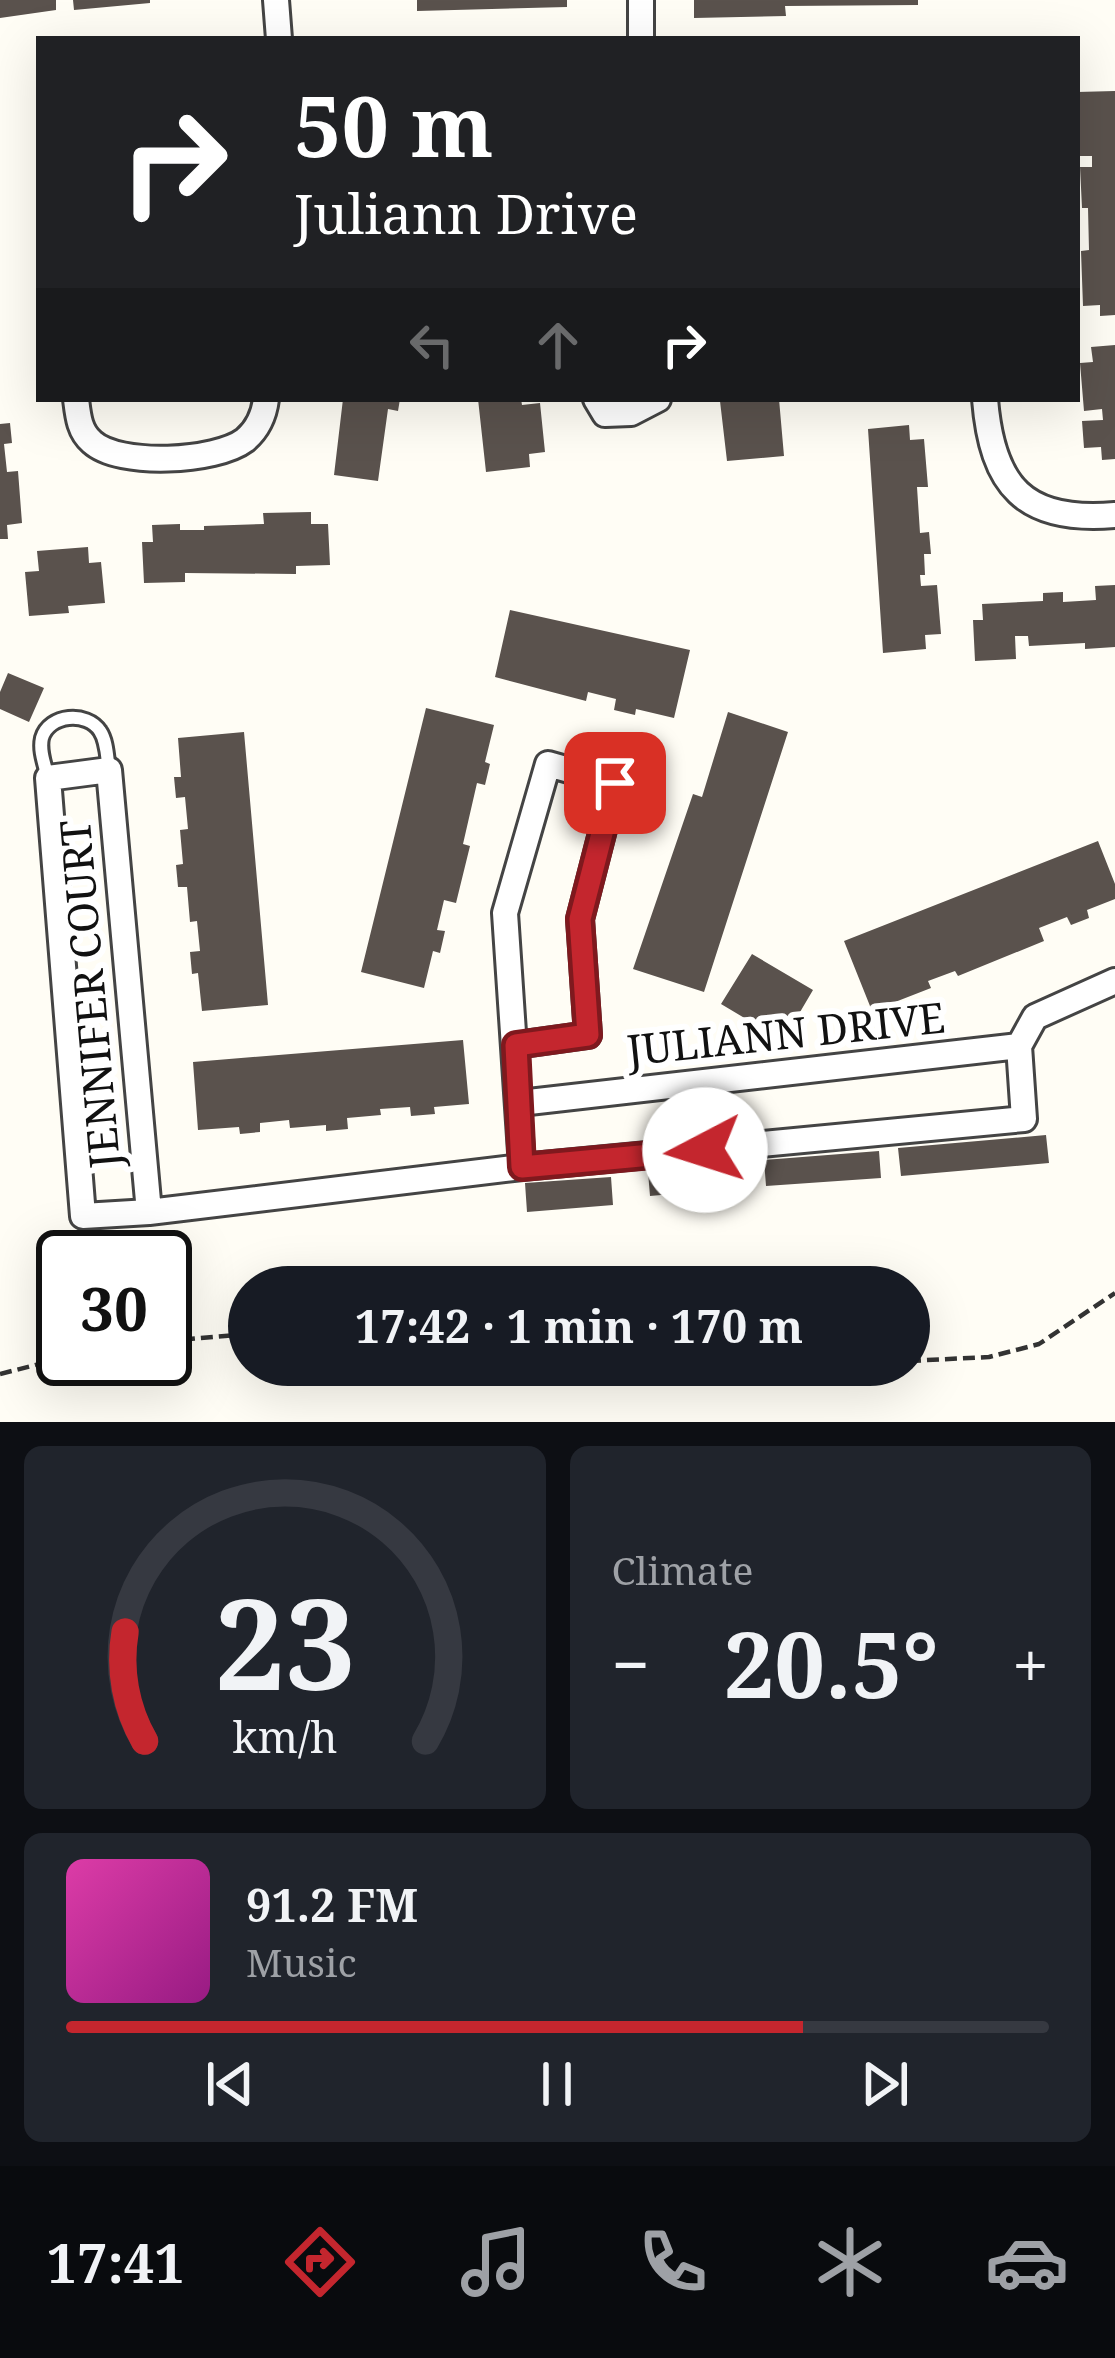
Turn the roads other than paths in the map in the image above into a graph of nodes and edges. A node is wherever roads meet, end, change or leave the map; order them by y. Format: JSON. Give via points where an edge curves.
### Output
{"nodes":[{"id":1,"x":276,"y":0,"type":"edge"},
{"id":2,"x":641,"y":0,"type":"edge"},
{"id":3,"x":279,"y":36,"type":"edge"},
{"id":4,"x":641,"y":36,"type":"edge"},
{"id":5,"x":77,"y":402,"type":"edge"},
{"id":6,"x":265,"y":402,"type":"edge"},
{"id":7,"x":598,"y":402,"type":"edge"},
{"id":8,"x":652,"y":402,"type":"edge"},
{"id":9,"x":985,"y":402,"type":"edge"},
{"id":10,"x":1115,"y":515,"type":"edge"},
{"id":11,"x":109,"y":770,"type":"junction"},
{"id":12,"x":48,"y":778,"type":"junction"},
{"id":13,"x":1115,"y":981,"type":"edge"},
{"id":14,"x":516,"y":1045,"type":"junction"},
{"id":15,"x":1019,"y":1046,"type":"junction"},
{"id":16,"x":520,"y":1103,"type":"junction"},
{"id":17,"x":522,"y":1167,"type":"junction"},
{"id":18,"x":149,"y":1212,"type":"junction"}],
"edges":[{"from":1,"to":3,"type":"street"},
{"from":2,"to":4,"type":"street"},
{"from":5,"to":6,"type":"street","via":[[92,442],[140,460],[227,449],[251,434]]},
{"from":7,"to":8,"type":"street","via":[[605,414]]},
{"from":9,"to":10,"type":"street","via":[[994,459],[1024,499],[1061,516]]},
{"from":11,"to":12,"type":"street"},
{"from":11,"to":12,"type":"lane","via":[[100,730],[73,717],[44,733]]},
{"from":11,"to":18,"type":"street","name":"JENNIFER COURT"},
{"from":12,"to":18,"type":"street","via":[[82,1216]]},
{"from":13,"to":15,"type":"street","via":[[1036,1017]]},
{"from":14,"to":14,"type":"street","via":[[505,913],[548,764],[615,783],[580,919],[588,1035]]},
{"from":14,"to":16,"type":"street"},
{"from":15,"to":16,"type":"street","name":"JULIANN DRIVE"},
{"from":15,"to":17,"type":"street","via":[[1024,1119]]},
{"from":16,"to":17,"type":"street"},
{"from":17,"to":18,"type":"street"}]}
